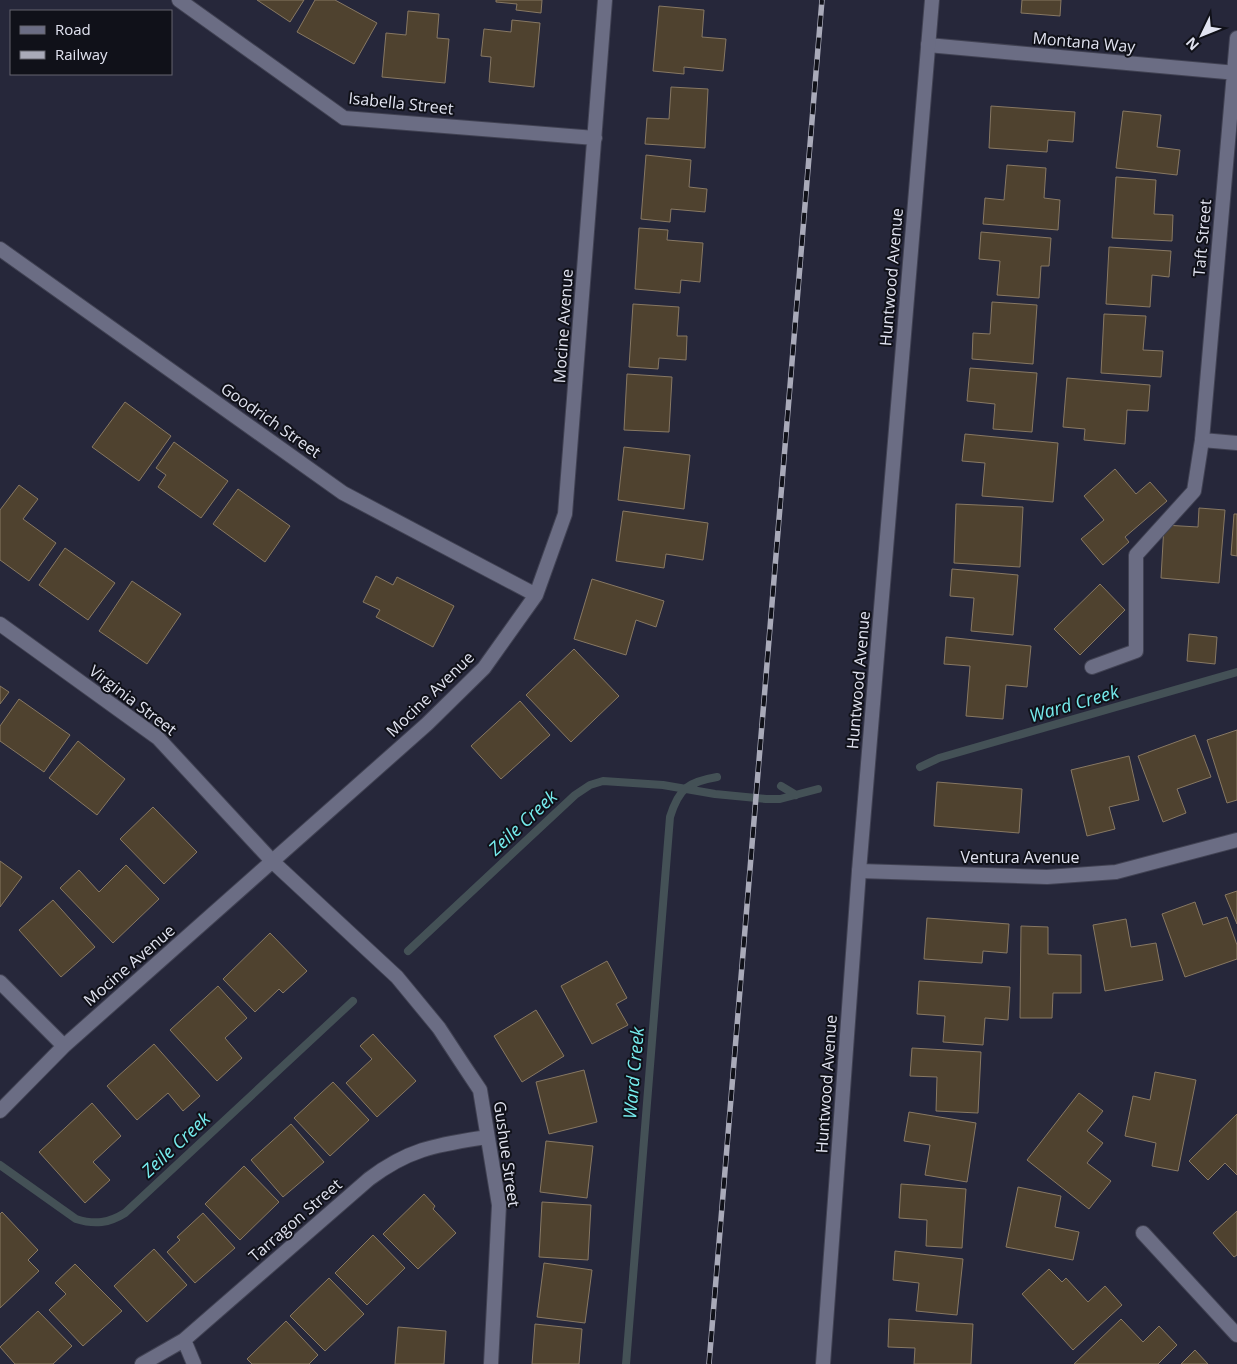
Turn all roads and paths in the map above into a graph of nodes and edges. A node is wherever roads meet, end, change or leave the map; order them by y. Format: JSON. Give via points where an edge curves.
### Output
{"nodes":[{"id":1,"x":179,"y":0,"type":"edge"},
{"id":2,"x":605,"y":0,"type":"edge"},
{"id":3,"x":932,"y":0,"type":"edge"},
{"id":4,"x":1237,"y":38,"type":"edge"},
{"id":5,"x":928,"y":45,"type":"junction"},
{"id":6,"x":1235,"y":73,"type":"edge"},
{"id":7,"x":594,"y":138,"type":"junction"},
{"id":8,"x":0,"y":249,"type":"edge"},
{"id":9,"x":1202,"y":440,"type":"junction"},
{"id":10,"x":1237,"y":443,"type":"edge"},
{"id":11,"x":536,"y":596,"type":"junction"},
{"id":12,"x":0,"y":624,"type":"edge"},
{"id":13,"x":1092,"y":667,"type":"dead end"},
{"id":14,"x":1237,"y":840,"type":"edge"},
{"id":15,"x":273,"y":862,"type":"junction"},
{"id":16,"x":858,"y":871,"type":"junction"},
{"id":17,"x":396,"y":977,"type":"joint"},
{"id":18,"x":0,"y":982,"type":"edge"},
{"id":19,"x":64,"y":1046,"type":"junction"},
{"id":20,"x":0,"y":1111,"type":"edge"},
{"id":21,"x":487,"y":1137,"type":"junction"},
{"id":22,"x":1143,"y":1233,"type":"dead end"},
{"id":23,"x":1237,"y":1335,"type":"edge"},
{"id":24,"x":184,"y":1340,"type":"junction"},
{"id":25,"x":142,"y":1364,"type":"edge"},
{"id":26,"x":194,"y":1364,"type":"edge"},
{"id":27,"x":491,"y":1364,"type":"edge"},
{"id":28,"x":823,"y":1364,"type":"edge"}],
"edges":[{"from":1,"to":7,"type":"street","name":"Isabella Street","via":[[344,118]]},
{"from":2,"to":7,"type":"street","name":"Mocine Avenue"},
{"from":3,"to":5,"type":"street","name":"Huntwood Avenue"},
{"from":4,"to":6,"type":"street","name":"Taft Street"},
{"from":5,"to":6,"type":"street","name":"Montana Way"},
{"from":5,"to":16,"type":"street","name":"Huntwood Avenue"},
{"from":6,"to":9,"type":"street","name":"Taft Street"},
{"from":7,"to":11,"type":"street","name":"Mocine Avenue","via":[[565,514]]},
{"from":8,"to":11,"type":"street","name":"Goodrich Street","via":[[343,493]]},
{"from":9,"to":10,"type":"street"},
{"from":9,"to":13,"type":"street","name":"Taft Street","via":[[1194,491],[1136,556],[1136,651]]},
{"from":11,"to":15,"type":"street","name":"Mocine Avenue","via":[[484,668],[427,724]]},
{"from":12,"to":15,"type":"street","name":"Virginia Street","via":[[158,738]]},
{"from":14,"to":16,"type":"street","name":"Ventura Avenue","via":[[1116,872],[1047,878]]},
{"from":15,"to":17,"type":"street","name":"Virginia Street"},
{"from":15,"to":19,"type":"street","name":"Mocine Avenue"},
{"from":16,"to":28,"type":"street","name":"Huntwood Avenue"},
{"from":17,"to":21,"type":"street","name":"Gushue Street","via":[[439,1028],[480,1090]]},
{"from":18,"to":19,"type":"street"},
{"from":19,"to":20,"type":"street","name":"Mocine Avenue"},
{"from":21,"to":24,"type":"street","name":"Tarragon Street","via":[[418,1150],[393,1161]]},
{"from":21,"to":27,"type":"street","name":"Gushue Street","via":[[499,1205]]},
{"from":22,"to":23,"type":"street"},
{"from":24,"to":25,"type":"street","name":"Tarragon Street"},
{"from":24,"to":26,"type":"street"}]}
